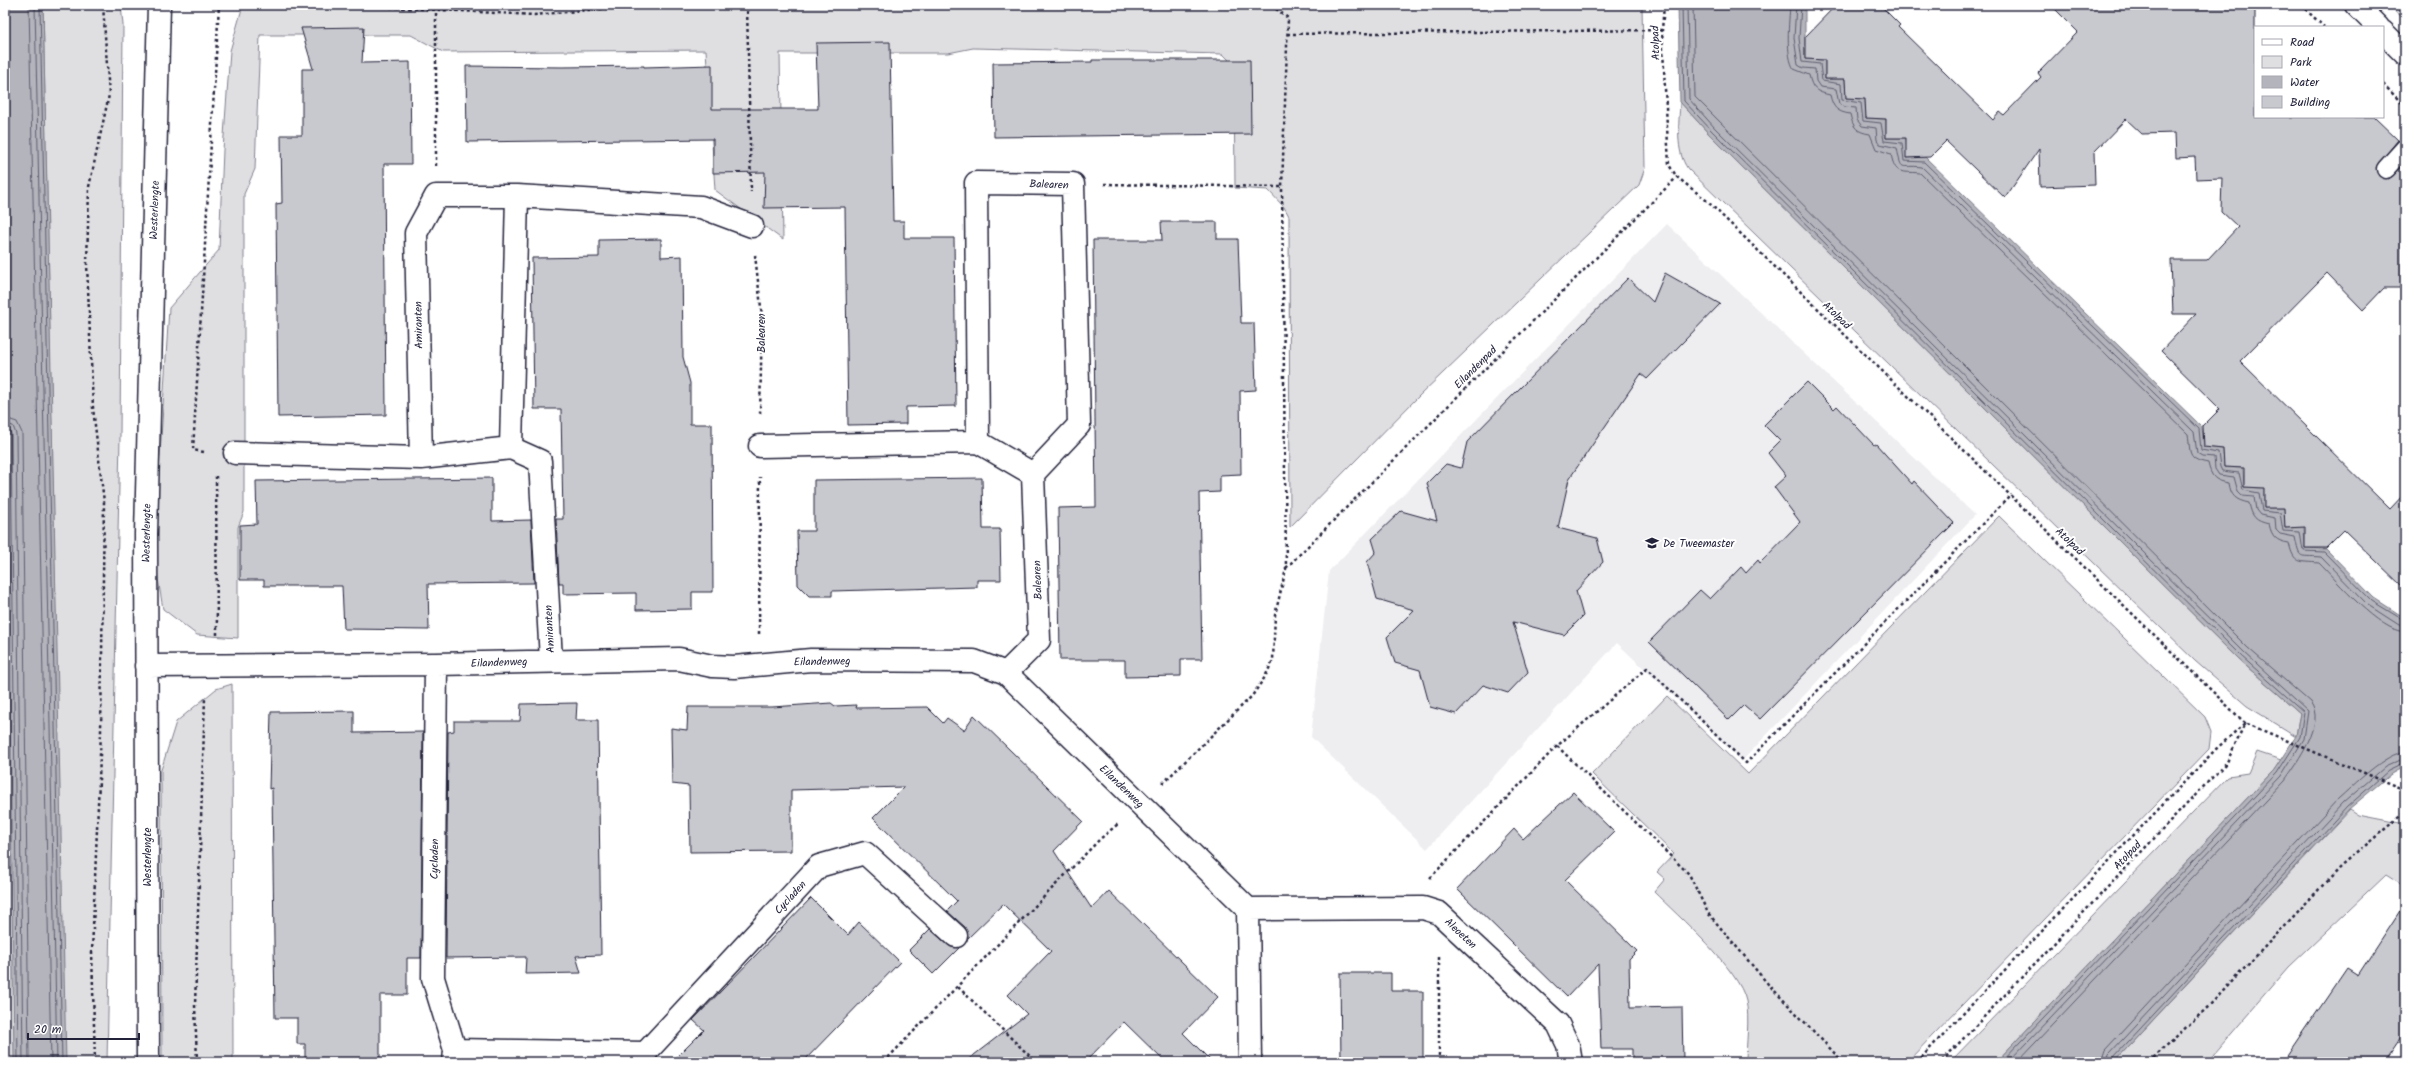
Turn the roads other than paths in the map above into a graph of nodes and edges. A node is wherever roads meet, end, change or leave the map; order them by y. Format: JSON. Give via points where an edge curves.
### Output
{"nodes":[{"id":1,"x":159,"y":5,"type":"edge"},
{"id":2,"x":2356,"y":5,"type":"edge"},
{"id":3,"x":2377,"y":26,"type":"edge"},
{"id":4,"x":2384,"y":33,"type":"edge"},
{"id":5,"x":2405,"y":54,"type":"edge"},
{"id":6,"x":2405,"y":148,"type":"edge"},
{"id":7,"x":2386,"y":169,"type":"dead end"},
{"id":8,"x":517,"y":196,"type":"junction"},
{"id":9,"x":752,"y":226,"type":"road end"},
{"id":10,"x":978,"y":442,"type":"junction"},
{"id":11,"x":760,"y":446,"type":"road end"},
{"id":12,"x":511,"y":448,"type":"junction"},
{"id":13,"x":226,"y":453,"type":"road end"},
{"id":14,"x":421,"y":458,"type":"junction"},
{"id":15,"x":1033,"y":474,"type":"junction"},
{"id":16,"x":551,"y":660,"type":"junction"},
{"id":17,"x":436,"y":664,"type":"junction"},
{"id":18,"x":146,"y":666,"type":"junction"},
{"id":19,"x":1006,"y":673,"type":"junction"},
{"id":20,"x":1248,"y":909,"type":"junction"},
{"id":21,"x":956,"y":936,"type":"dead end"},
{"id":22,"x":454,"y":1056,"type":"edge"},
{"id":23,"x":641,"y":1058,"type":"edge"},
{"id":24,"x":148,"y":1062,"type":"edge"},
{"id":25,"x":1250,"y":1062,"type":"edge"},
{"id":26,"x":1571,"y":1062,"type":"edge"}],
"edges":[{"from":1,"to":18,"type":"street","name":"Westerlengte","via":[[146,534]]},
{"from":2,"to":3,"type":"street"},
{"from":4,"to":5,"type":"street"},
{"from":6,"to":7,"type":"lane"},
{"from":8,"to":9,"type":"street","via":[[702,207]]},
{"from":8,"to":12,"type":"street"},
{"from":8,"to":14,"type":"street","name":"Amiranten","via":[[436,196],[416,233]]},
{"from":10,"to":11,"type":"street"},
{"from":10,"to":15,"type":"street"},
{"from":10,"to":15,"type":"street","name":"Balearen","via":[[976,183],[1073,184],[1079,425]]},
{"from":12,"to":14,"type":"street"},
{"from":12,"to":16,"type":"street","name":"Amiranten","via":[[540,461]]},
{"from":13,"to":14,"type":"street"},
{"from":15,"to":19,"type":"street","name":"Balearen","via":[[1039,640]]},
{"from":16,"to":17,"type":"street","name":"Eilandenweg"},
{"from":16,"to":19,"type":"street","name":"Eilandenweg","via":[[679,659],[712,666],[734,667],[811,660],[974,661]]},
{"from":17,"to":18,"type":"street","name":"Eilandenweg"},
{"from":17,"to":22,"type":"street","name":"Cycladen","via":[[433,978]]},
{"from":18,"to":24,"type":"street","name":"Westerlengte"},
{"from":19,"to":20,"type":"street","name":"Eilandenweg"},
{"from":20,"to":25,"type":"street"},
{"from":20,"to":26,"type":"street","name":"Aleoeten","via":[[1431,910],[1558,1024],[1568,1044]]},
{"from":21,"to":23,"type":"street","name":"Cycladen","via":[[865,853],[819,866]]},
{"from":22,"to":23,"type":"street","name":"Cycladen"}]}
